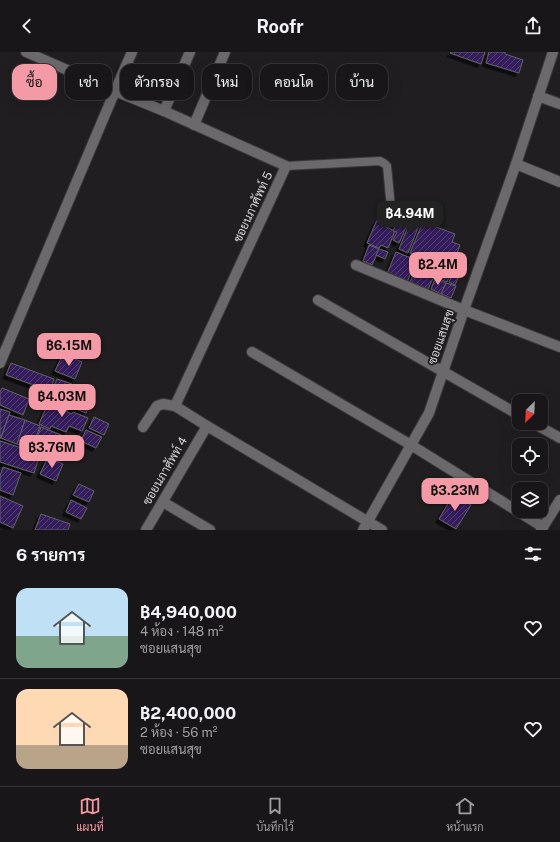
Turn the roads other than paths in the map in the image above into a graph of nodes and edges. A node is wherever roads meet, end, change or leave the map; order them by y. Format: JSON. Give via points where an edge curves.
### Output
{"nodes":[{"id":1,"x":26,"y":52,"type":"edge"},
{"id":2,"x":132,"y":52,"type":"edge"},
{"id":3,"x":190,"y":52,"type":"edge"},
{"id":4,"x":225,"y":52,"type":"edge"},
{"id":5,"x":553,"y":52,"type":"edge"},
{"id":6,"x":115,"y":91,"type":"junction"},
{"id":7,"x":538,"y":96,"type":"junction"},
{"id":8,"x":560,"y":104,"type":"edge"},
{"id":9,"x":164,"y":112,"type":"junction"},
{"id":10,"x":194,"y":125,"type":"junction"},
{"id":11,"x":516,"y":164,"type":"junction"},
{"id":12,"x":286,"y":166,"type":"junction"},
{"id":13,"x":560,"y":182,"type":"edge"},
{"id":14,"x":412,"y":215,"type":"dead end"},
{"id":15,"x":356,"y":265,"type":"dead end"},
{"id":16,"x":318,"y":300,"type":"dead end"},
{"id":17,"x":464,"y":310,"type":"junction"},
{"id":18,"x":560,"y":347,"type":"edge"},
{"id":19,"x":2,"y":352,"type":"edge"},
{"id":20,"x":252,"y":352,"type":"dead end"},
{"id":21,"x":0,"y":363,"type":"edge"},
{"id":22,"x":443,"y":372,"type":"junction"},
{"id":23,"x":175,"y":406,"type":"junction"},
{"id":24,"x":512,"y":411,"type":"edge"},
{"id":25,"x":206,"y":426,"type":"junction"},
{"id":26,"x":143,"y":427,"type":"dead end"},
{"id":27,"x":546,"y":430,"type":"edge"},
{"id":28,"x":560,"y":438,"type":"edge"},
{"id":29,"x":411,"y":445,"type":"junction"},
{"id":30,"x":560,"y":500,"type":"edge"},
{"id":31,"x":163,"y":502,"type":"junction"},
{"id":32,"x":366,"y":526,"type":"edge"},
{"id":33,"x":542,"y":528,"type":"edge"},
{"id":34,"x":146,"y":530,"type":"edge"},
{"id":35,"x":210,"y":530,"type":"edge"},
{"id":36,"x":382,"y":530,"type":"edge"}],
"edges":[{"from":1,"to":6,"type":"street","name":"ซอยนภาศัพท์ 5"},
{"from":2,"to":6,"type":"street"},
{"from":3,"to":9,"type":"street"},
{"from":4,"to":10,"type":"street"},
{"from":5,"to":7,"type":"street","name":"ซอยแสนสุข"},
{"from":6,"to":9,"type":"street","name":"ซอยนภาศัพท์ 5"},
{"from":6,"to":19,"type":"street"},
{"from":7,"to":8,"type":"street"},
{"from":7,"to":11,"type":"street","name":"ซอยแสนสุข"},
{"from":9,"to":10,"type":"street","name":"ซอยนภาศัพท์ 5"},
{"from":10,"to":12,"type":"street","name":"ซอยนภาศัพท์ 5"},
{"from":11,"to":13,"type":"street"},
{"from":11,"to":17,"type":"street","name":"ซอยแสนสุข"},
{"from":12,"to":14,"type":"lane","via":[[380,162],[387,166],[391,208]]},
{"from":12,"to":23,"type":"street","name":"ซอยนภาศัพท์ 5"},
{"from":15,"to":17,"type":"street"},
{"from":16,"to":22,"type":"street"},
{"from":17,"to":18,"type":"street"},
{"from":17,"to":22,"type":"street","name":"ซอยแสนสุข"},
{"from":19,"to":21,"type":"street"},
{"from":20,"to":29,"type":"street"},
{"from":22,"to":24,"type":"street"},
{"from":22,"to":29,"type":"street","name":"ซอยแสนสุข","via":[[429,413]]},
{"from":23,"to":25,"type":"street"},
{"from":23,"to":26,"type":"street","via":[[157,406]]},
{"from":25,"to":31,"type":"street","name":"ซอยนภาศัพท์ 4"},
{"from":25,"to":32,"type":"street"},
{"from":27,"to":28,"type":"street"},
{"from":29,"to":32,"type":"street","name":"ซอยแสนสุข"},
{"from":29,"to":33,"type":"street"},
{"from":30,"to":33,"type":"street"},
{"from":31,"to":34,"type":"street","name":"ซอยนภาศัพท์ 4"},
{"from":31,"to":35,"type":"street"},
{"from":32,"to":36,"type":"street"}]}
